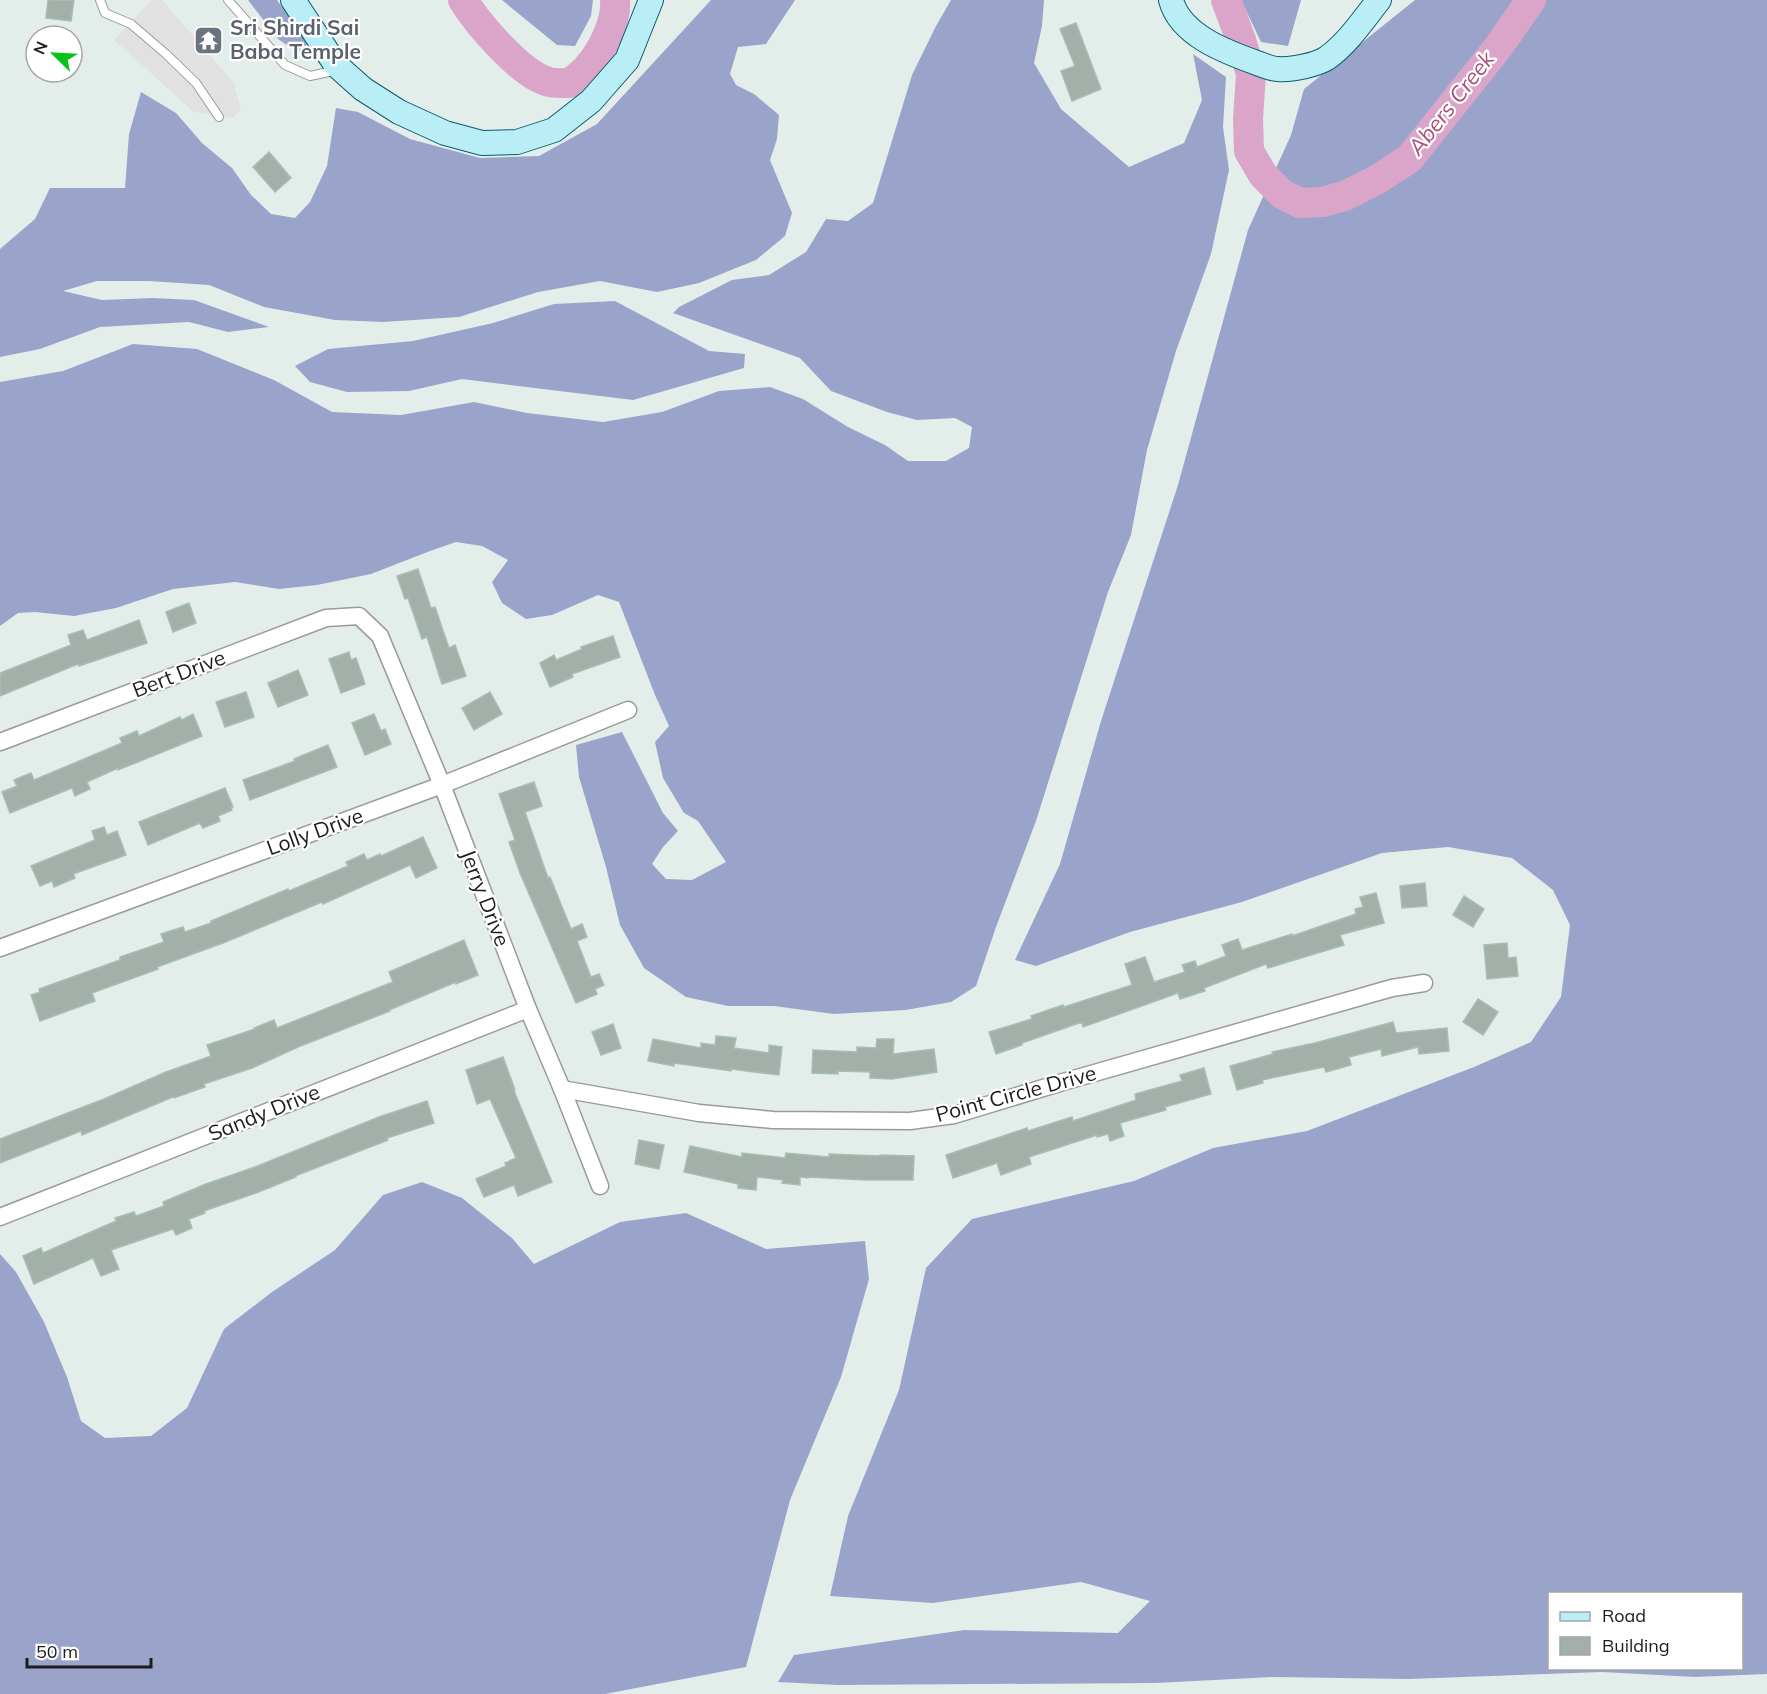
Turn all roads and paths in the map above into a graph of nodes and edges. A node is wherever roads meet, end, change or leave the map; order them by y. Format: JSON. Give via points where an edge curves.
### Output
{"nodes":[{"id":1,"x":100,"y":0,"type":"edge"},
{"id":2,"x":228,"y":0,"type":"edge"},
{"id":3,"x":293,"y":0,"type":"edge"},
{"id":4,"x":651,"y":0,"type":"edge"},
{"id":5,"x":1171,"y":0,"type":"edge"},
{"id":6,"x":1379,"y":0,"type":"edge"},
{"id":7,"x":341,"y":70,"type":"junction"},
{"id":8,"x":219,"y":117,"type":"dead end"},
{"id":9,"x":360,"y":616,"type":"joint"},
{"id":10,"x":628,"y":710,"type":"dead end"},
{"id":11,"x":0,"y":742,"type":"edge"},
{"id":12,"x":441,"y":785,"type":"junction"},
{"id":13,"x":0,"y":948,"type":"edge"},
{"id":14,"x":1424,"y":983,"type":"dead end"},
{"id":15,"x":528,"y":1009,"type":"junction"},
{"id":16,"x":562,"y":1089,"type":"junction"},
{"id":17,"x":600,"y":1186,"type":"dead end"},
{"id":18,"x":0,"y":1217,"type":"edge"}],
"edges":[{"from":1,"to":8,"type":"lane","via":[[105,12],[131,24],[196,82]]},
{"from":2,"to":7,"type":"lane","via":[[285,65],[310,76]]},
{"from":3,"to":7,"type":"street"},
{"from":4,"to":7,"type":"street","via":[[627,60],[591,100],[554,130],[517,142],[482,143],[445,133],[399,112]]},
{"from":5,"to":6,"type":"street","via":[[1182,22],[1205,40],[1277,69],[1299,68],[1326,59],[1350,37]]},
{"from":9,"to":11,"type":"street","name":"Bert Drive","via":[[326,618]]},
{"from":9,"to":12,"type":"street","name":"Jerry Drive","via":[[380,636]]},
{"from":10,"to":12,"type":"street","name":"Lolly Drive"},
{"from":12,"to":13,"type":"street","name":"Lolly Drive"},
{"from":12,"to":15,"type":"street","name":"Jerry Drive"},
{"from":14,"to":16,"type":"street","name":"Point Circle Drive","via":[[1392,988],[954,1115],[910,1121],[773,1120],[699,1113]]},
{"from":15,"to":16,"type":"street","name":"Jerry Drive"},
{"from":15,"to":18,"type":"street","name":"Sandy Drive"},
{"from":16,"to":17,"type":"street","name":"Jerry Drive"}]}
